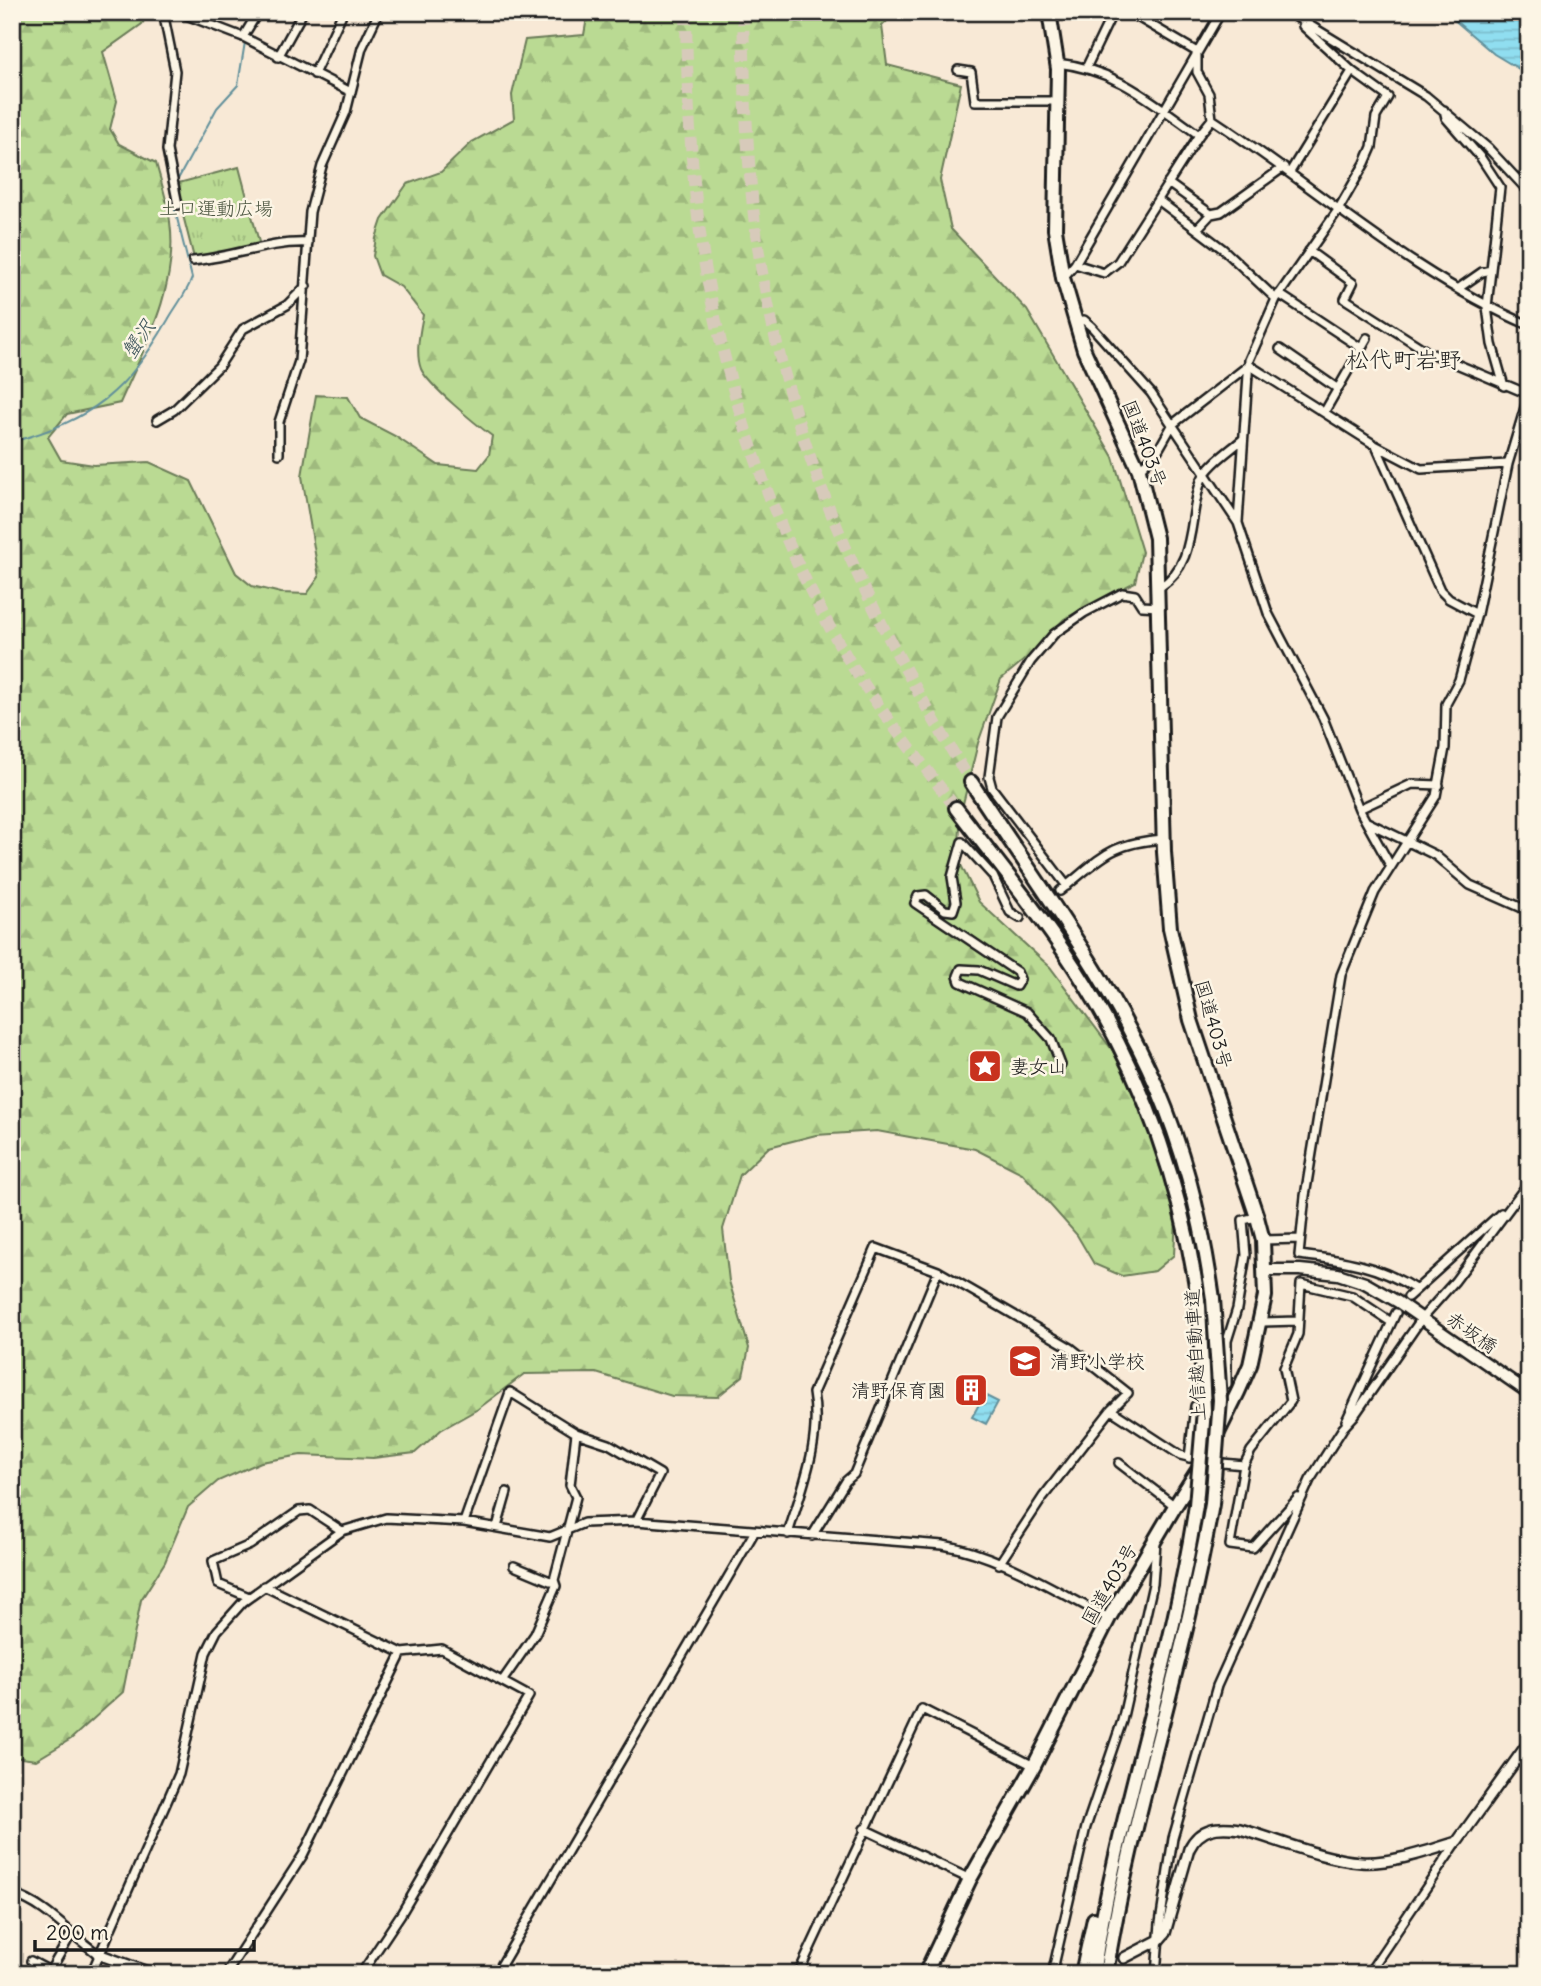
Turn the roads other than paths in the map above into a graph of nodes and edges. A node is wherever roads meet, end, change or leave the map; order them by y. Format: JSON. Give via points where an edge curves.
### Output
{"nodes":[{"id":1,"x":163,"y":12,"type":"edge"},
{"id":2,"x":178,"y":12,"type":"edge"},
{"id":3,"x":213,"y":12,"type":"edge"},
{"id":4,"x":258,"y":12,"type":"edge"},
{"id":5,"x":303,"y":12,"type":"edge"},
{"id":6,"x":343,"y":12,"type":"edge"},
{"id":7,"x":379,"y":12,"type":"edge"},
{"id":8,"x":1049,"y":12,"type":"edge"},
{"id":9,"x":1113,"y":12,"type":"edge"},
{"id":10,"x":1129,"y":12,"type":"edge"},
{"id":11,"x":1220,"y":12,"type":"edge"},
{"id":12,"x":1289,"y":13,"type":"edge"},
{"id":13,"x":207,"y":23,"type":"junction"},
{"id":14,"x":243,"y":37,"type":"junction"},
{"id":15,"x":1198,"y":52,"type":"junction"},
{"id":16,"x":278,"y":57,"type":"junction"},
{"id":17,"x":1057,"y":63,"type":"junction"},
{"id":18,"x":1087,"y":66,"type":"junction"},
{"id":19,"x":958,"y":70,"type":"dead end"},
{"id":20,"x":1352,"y":71,"type":"junction"},
{"id":21,"x":314,"y":74,"type":"junction"},
{"id":22,"x":351,"y":92,"type":"junction"},
{"id":23,"x":1057,"y":102,"type":"junction"},
{"id":24,"x":1444,"y":109,"type":"junction"},
{"id":25,"x":1163,"y":110,"type":"junction"},
{"id":26,"x":1212,"y":119,"type":"junction"},
{"id":27,"x":1199,"y":135,"type":"junction"},
{"id":28,"x":1287,"y":169,"type":"junction"},
{"id":29,"x":1168,"y":183,"type":"junction"},
{"id":30,"x":1529,"y":192,"type":"edge"},
{"id":31,"x":1158,"y":200,"type":"junction"},
{"id":32,"x":178,"y":205,"type":"dead end"},
{"id":33,"x":1338,"y":210,"type":"junction"},
{"id":34,"x":1211,"y":214,"type":"junction"},
{"id":35,"x":1197,"y":229,"type":"junction"},
{"id":36,"x":307,"y":243,"type":"junction"},
{"id":37,"x":1310,"y":251,"type":"junction"},
{"id":38,"x":193,"y":261,"type":"dead end"},
{"id":39,"x":1075,"y":264,"type":"junction"},
{"id":40,"x":1491,"y":270,"type":"junction"},
{"id":41,"x":1063,"y":278,"type":"junction"},
{"id":42,"x":307,"y":286,"type":"junction"},
{"id":43,"x":1459,"y":288,"type":"junction"},
{"id":44,"x":1278,"y":296,"type":"junction"},
{"id":45,"x":1487,"y":307,"type":"junction"},
{"id":46,"x":1075,"y":321,"type":"junction"},
{"id":47,"x":1529,"y":325,"type":"edge"},
{"id":48,"x":1367,"y":338,"type":"dead end"},
{"id":49,"x":1361,"y":348,"type":"junction"},
{"id":50,"x":1280,"y":349,"type":"dead end"},
{"id":51,"x":1249,"y":365,"type":"junction"},
{"id":52,"x":1504,"y":386,"type":"junction"},
{"id":53,"x":1338,"y":389,"type":"junction"},
{"id":54,"x":1529,"y":394,"type":"edge"},
{"id":55,"x":1325,"y":411,"type":"junction"},
{"id":56,"x":158,"y":421,"type":"dead end"},
{"id":57,"x":1173,"y":424,"type":"junction"},
{"id":58,"x":1243,"y":439,"type":"junction"},
{"id":59,"x":1375,"y":445,"type":"junction"},
{"id":60,"x":279,"y":454,"type":"dead end"},
{"id":61,"x":1508,"y":464,"type":"junction"},
{"id":62,"x":1139,"y":470,"type":"junction"},
{"id":63,"x":1205,"y":474,"type":"junction"},
{"id":64,"x":1238,"y":523,"type":"junction"},
{"id":65,"x":1160,"y":587,"type":"junction"},
{"id":66,"x":1160,"y":607,"type":"junction"},
{"id":67,"x":1477,"y":614,"type":"junction"},
{"id":68,"x":971,"y":782,"type":"tunnel mouth"},
{"id":69,"x":1439,"y":785,"type":"junction"},
{"id":70,"x":956,"y":808,"type":"tunnel mouth"},
{"id":71,"x":1359,"y":809,"type":"junction"},
{"id":72,"x":1367,"y":821,"type":"junction"},
{"id":73,"x":1164,"y":839,"type":"junction"},
{"id":74,"x":1406,"y":839,"type":"junction"},
{"id":75,"x":1390,"y":865,"type":"junction"},
{"id":76,"x":1067,"y":886,"type":"junction"},
{"id":77,"x":1060,"y":891,"type":"tunnel mouth"},
{"id":78,"x":1529,"y":911,"type":"edge"},
{"id":79,"x":1020,"y":918,"type":"dead end"},
{"id":80,"x":1061,"y":1065,"type":"dead end"},
{"id":81,"x":1529,"y":1182,"type":"edge"},
{"id":82,"x":1510,"y":1205,"type":"junction"},
{"id":83,"x":1257,"y":1217,"type":"junction"},
{"id":84,"x":1300,"y":1239,"type":"junction"},
{"id":85,"x":1263,"y":1240,"type":"junction"},
{"id":86,"x":1265,"y":1270,"type":"junction"},
{"id":87,"x":938,"y":1271,"type":"junction"},
{"id":88,"x":1415,"y":1289,"type":"junction"},
{"id":89,"x":1408,"y":1297,"type":"dead end"},
{"id":90,"x":1396,"y":1313,"type":"dead end"},
{"id":91,"x":1425,"y":1320,"type":"junction"},
{"id":92,"x":1298,"y":1321,"type":"junction"},
{"id":93,"x":1262,"y":1322,"type":"junction"},
{"id":94,"x":1391,"y":1322,"type":"junction"},
{"id":95,"x":1529,"y":1393,"type":"edge"},
{"id":96,"x":1111,"y":1410,"type":"junction"},
{"id":97,"x":1343,"y":1428,"type":"junction"},
{"id":98,"x":576,"y":1433,"type":"junction"},
{"id":99,"x":1189,"y":1458,"type":"junction"},
{"id":100,"x":1205,"y":1461,"type":"junction"},
{"id":101,"x":1119,"y":1462,"type":"dead end"},
{"id":102,"x":1244,"y":1465,"type":"junction"},
{"id":103,"x":1310,"y":1480,"type":"junction"},
{"id":104,"x":507,"y":1492,"type":"dead end"},
{"id":105,"x":1175,"y":1506,"type":"junction"},
{"id":106,"x":636,"y":1521,"type":"junction"},
{"id":107,"x":464,"y":1522,"type":"junction"},
{"id":108,"x":497,"y":1527,"type":"junction"},
{"id":109,"x":566,"y":1529,"type":"junction"},
{"id":110,"x":342,"y":1531,"type":"junction"},
{"id":111,"x":755,"y":1531,"type":"junction"},
{"id":112,"x":788,"y":1534,"type":"junction"},
{"id":113,"x":812,"y":1536,"type":"junction"},
{"id":114,"x":1156,"y":1542,"type":"junction"},
{"id":115,"x":999,"y":1563,"type":"junction"},
{"id":116,"x":514,"y":1566,"type":"dead end"},
{"id":117,"x":554,"y":1580,"type":"junction"},
{"id":118,"x":264,"y":1586,"type":"junction"},
{"id":119,"x":249,"y":1597,"type":"junction"},
{"id":120,"x":1109,"y":1618,"type":"junction"},
{"id":121,"x":401,"y":1653,"type":"junction"},
{"id":122,"x":503,"y":1680,"type":"junction"},
{"id":123,"x":1529,"y":1742,"type":"edge"},
{"id":124,"x":1139,"y":1758,"type":"junction"},
{"id":125,"x":1034,"y":1766,"type":"junction"},
{"id":126,"x":864,"y":1829,"type":"junction"},
{"id":127,"x":1457,"y":1842,"type":"junction"},
{"id":128,"x":1128,"y":1853,"type":"junction"},
{"id":129,"x":970,"y":1879,"type":"junction"},
{"id":130,"x":12,"y":1894,"type":"edge"},
{"id":131,"x":72,"y":1933,"type":"junction"},
{"id":132,"x":1159,"y":1940,"type":"junction"},
{"id":133,"x":98,"y":1954,"type":"junction"},
{"id":134,"x":1124,"y":1958,"type":"dead end"},
{"id":135,"x":31,"y":1961,"type":"dead end"},
{"id":136,"x":91,"y":1974,"type":"edge"},
{"id":137,"x":153,"y":1974,"type":"edge"},
{"id":138,"x":226,"y":1974,"type":"edge"},
{"id":139,"x":361,"y":1974,"type":"edge"},
{"id":140,"x":496,"y":1974,"type":"edge"},
{"id":141,"x":798,"y":1974,"type":"edge"},
{"id":142,"x":925,"y":1974,"type":"edge"},
{"id":143,"x":1052,"y":1974,"type":"edge"},
{"id":144,"x":1082,"y":1974,"type":"edge"},
{"id":145,"x":1093,"y":1974,"type":"edge"},
{"id":146,"x":1105,"y":1974,"type":"edge"},
{"id":147,"x":1113,"y":1974,"type":"edge"},
{"id":148,"x":1156,"y":1974,"type":"edge"},
{"id":149,"x":1368,"y":1974,"type":"edge"}],
"edges":[{"from":1,"to":32,"type":"street","via":[[175,71],[167,150]]},
{"from":2,"to":13,"type":"street"},
{"from":3,"to":13,"type":"street"},
{"from":4,"to":14,"type":"street"},
{"from":5,"to":16,"type":"street"},
{"from":6,"to":21,"type":"street"},
{"from":7,"to":22,"type":"street","via":[[362,48]]},
{"from":8,"to":17,"type":"highway","name":"国道403号"},
{"from":9,"to":18,"type":"street"},
{"from":10,"to":15,"type":"street"},
{"from":11,"to":15,"type":"street"},
{"from":12,"to":20,"type":"street"},
{"from":12,"to":24,"type":"street"},
{"from":13,"to":14,"type":"street"},
{"from":14,"to":16,"type":"street"},
{"from":15,"to":25,"type":"street"},
{"from":15,"to":26,"type":"street","via":[[1197,72],[1209,93]]},
{"from":16,"to":21,"type":"street"},
{"from":17,"to":18,"type":"street"},
{"from":17,"to":23,"type":"highway","name":"国道403号"},
{"from":18,"to":25,"type":"street","via":[[1108,74]]},
{"from":19,"to":23,"type":"street","via":[[971,72],[975,101]]},
{"from":20,"to":28,"type":"street"},
{"from":20,"to":33,"type":"street","via":[[1388,97],[1376,117],[1372,148]]},
{"from":21,"to":22,"type":"street"},
{"from":22,"to":36,"type":"street","via":[[322,166]]},
{"from":23,"to":41,"type":"highway","name":"国道403号","via":[[1055,229]]},
{"from":24,"to":30,"type":"street"},
{"from":24,"to":40,"type":"street","via":[[1446,118],[1500,187]]},
{"from":25,"to":27,"type":"street"},
{"from":25,"to":39,"type":"street"},
{"from":26,"to":27,"type":"street"},
{"from":26,"to":28,"type":"street"},
{"from":27,"to":29,"type":"street"},
{"from":28,"to":33,"type":"street"},
{"from":28,"to":34,"type":"street"},
{"from":29,"to":31,"type":"street"},
{"from":29,"to":34,"type":"street"},
{"from":31,"to":35,"type":"street"},
{"from":31,"to":39,"type":"street","via":[[1118,262],[1104,272]]},
{"from":33,"to":37,"type":"street"},
{"from":33,"to":43,"type":"street","via":[[1406,259]]},
{"from":34,"to":35,"type":"street"},
{"from":35,"to":44,"type":"street"},
{"from":36,"to":38,"type":"street","via":[[286,242]]},
{"from":36,"to":42,"type":"street"},
{"from":37,"to":44,"type":"street"},
{"from":37,"to":52,"type":"street","via":[[1353,283],[1345,299],[1428,352]]},
{"from":39,"to":41,"type":"street"},
{"from":40,"to":43,"type":"street"},
{"from":40,"to":45,"type":"street"},
{"from":41,"to":46,"type":"highway","name":"国道403号"},
{"from":42,"to":56,"type":"street","via":[[287,305],[243,329],[219,366]]},
{"from":42,"to":60,"type":"street","via":[[299,361],[279,422]]},
{"from":43,"to":45,"type":"street"},
{"from":44,"to":49,"type":"street"},
{"from":44,"to":51,"type":"street"},
{"from":45,"to":47,"type":"street"},
{"from":45,"to":52,"type":"street"},
{"from":46,"to":57,"type":"street","via":[[1084,320],[1113,348]]},
{"from":46,"to":62,"type":"highway","name":"国道403号"},
{"from":48,"to":49,"type":"street"},
{"from":49,"to":53,"type":"street"},
{"from":50,"to":53,"type":"street"},
{"from":51,"to":55,"type":"street"},
{"from":51,"to":57,"type":"street"},
{"from":51,"to":58,"type":"street"},
{"from":52,"to":54,"type":"street"},
{"from":53,"to":55,"type":"street"},
{"from":54,"to":61,"type":"street"},
{"from":55,"to":59,"type":"street"},
{"from":57,"to":62,"type":"street","via":[[1157,452]]},
{"from":57,"to":63,"type":"street"},
{"from":58,"to":63,"type":"street"},
{"from":58,"to":64,"type":"street"},
{"from":59,"to":61,"type":"street","via":[[1421,469]]},
{"from":59,"to":67,"type":"street","via":[[1440,590]]},
{"from":61,"to":67,"type":"street"},
{"from":62,"to":65,"type":"highway","name":"国道403号","via":[[1156,538]]},
{"from":63,"to":64,"type":"street"},
{"from":63,"to":65,"type":"street","via":[[1183,561],[1174,578]]},
{"from":64,"to":71,"type":"street","via":[[1268,613],[1328,727]]},
{"from":65,"to":66,"type":"highway","name":"国道403号"},
{"from":66,"to":73,"type":"highway","name":"国道403号"},
{"from":66,"to":76,"type":"street","via":[[1142,606],[1135,595],[1122,593],[1084,613],[1054,634],[998,717],[989,777],[992,788]]},
{"from":67,"to":69,"type":"street","via":[[1458,680],[1446,704]]},
{"from":68,"to":128,"type":"highway","name":"上信越自動車道","bridge":true,"via":[[1098,975],[1146,1063],[1183,1156],[1213,1298],[1220,1400],[1212,1504],[1188,1625]]},
{"from":69,"to":71,"type":"street","via":[[1412,784]]},
{"from":69,"to":74,"type":"street"},
{"from":70,"to":124,"type":"highway","name":"上信越自動車道","bridge":true,"via":[[1083,981],[1128,1060],[1156,1126],[1179,1199],[1199,1306],[1204,1410],[1196,1506],[1175,1618]]},
{"from":71,"to":72,"type":"street"},
{"from":72,"to":74,"type":"street"},
{"from":72,"to":75,"type":"street"},
{"from":73,"to":76,"type":"street","via":[[1121,845]]},
{"from":73,"to":83,"type":"highway","name":"国道403号","via":[[1166,900],[1181,984]]},
{"from":74,"to":75,"type":"street"},
{"from":74,"to":78,"type":"street","via":[[1436,855],[1471,885]]},
{"from":75,"to":84,"type":"street","via":[[1355,934],[1341,975]]},
{"from":76,"to":77,"type":"street"},
{"from":79,"to":80,"type":"street","via":[[1010,912],[993,876],[962,842],[952,877],[953,911],[926,895],[915,902],[1017,972],[1016,986],[970,968],[961,969],[957,976],[960,982],[1027,1012],[1051,1039]]},
{"from":81,"to":82,"type":"street"},
{"from":82,"to":88,"type":"street"},
{"from":82,"to":91,"type":"street"},
{"from":83,"to":85,"type":"highway","name":"国道403号"},
{"from":83,"to":99,"type":"street","via":[[1243,1220],[1246,1255],[1227,1340],[1227,1384],[1195,1406]]},
{"from":84,"to":85,"type":"street"},
{"from":84,"to":88,"type":"street","via":[[1299,1255],[1377,1268]]},
{"from":85,"to":86,"type":"highway","name":"国道403号"},
{"from":86,"to":91,"type":"main road","name":"赤坂橋","via":[[1300,1270],[1356,1280]]},
{"from":86,"to":93,"type":"highway","name":"国道403号"},
{"from":87,"to":96,"type":"street","via":[[1071,1348],[1128,1393]]},
{"from":87,"to":112,"type":"street","via":[[876,1248],[813,1393],[817,1415],[811,1455]]},
{"from":87,"to":113,"type":"street","via":[[854,1474]]},
{"from":88,"to":89,"type":"street"},
{"from":90,"to":94,"type":"street"},
{"from":91,"to":95,"type":"main road","name":"赤坂橋"},
{"from":91,"to":97,"type":"street"},
{"from":92,"to":93,"type":"street"},
{"from":92,"to":94,"type":"street","via":[[1301,1284],[1352,1296]]},
{"from":92,"to":102,"type":"street","via":[[1298,1334],[1283,1368],[1291,1401]]},
{"from":93,"to":100,"type":"highway","name":"国道403号","via":[[1250,1365]]},
{"from":94,"to":97,"type":"street"},
{"from":96,"to":99,"type":"street"},
{"from":96,"to":115,"type":"street"},
{"from":97,"to":103,"type":"street"},
{"from":98,"to":106,"type":"street","via":[[610,1444],[660,1474]]},
{"from":98,"to":107,"type":"street","via":[[510,1392]]},
{"from":98,"to":109,"type":"street","via":[[570,1485],[576,1497]]},
{"from":99,"to":100,"type":"street"},
{"from":100,"to":102,"type":"street"},
{"from":100,"to":105,"type":"highway","name":"国道403号"},
{"from":101,"to":105,"type":"street"},
{"from":102,"to":103,"type":"street","via":[[1230,1545],[1253,1548]]},
{"from":103,"to":132,"type":"street","via":[[1217,1686],[1201,1734],[1173,1838]]},
{"from":104,"to":108,"type":"street"},
{"from":105,"to":114,"type":"highway","name":"国道403号"},
{"from":106,"to":109,"type":"street","via":[[584,1523]]},
{"from":106,"to":111,"type":"street"},
{"from":107,"to":108,"type":"street"},
{"from":107,"to":110,"type":"street","via":[[386,1518]]},
{"from":108,"to":109,"type":"street","via":[[550,1537]]},
{"from":109,"to":117,"type":"street"},
{"from":110,"to":118,"type":"street"},
{"from":110,"to":119,"type":"street","via":[[310,1510],[299,1511],[250,1545],[213,1561],[218,1584]]},
{"from":111,"to":112,"type":"street"},
{"from":111,"to":140,"type":"street"},
{"from":112,"to":113,"type":"street"},
{"from":113,"to":115,"type":"street","via":[[943,1545]]},
{"from":114,"to":120,"type":"highway","name":"国道403号"},
{"from":114,"to":143,"type":"street","via":[[1153,1584],[1122,1721],[1086,1827]]},
{"from":115,"to":120,"type":"street"},
{"from":116,"to":117,"type":"street"},
{"from":117,"to":122,"type":"street","via":[[556,1586],[535,1634]]},
{"from":118,"to":119,"type":"street"},
{"from":118,"to":121,"type":"street"},
{"from":119,"to":133,"type":"street","via":[[216,1631],[206,1653],[179,1774]]},
{"from":120,"to":125,"type":"highway","name":"国道403号"},
{"from":121,"to":122,"type":"street","via":[[442,1649]]},
{"from":121,"to":138,"type":"street","via":[[303,1855]]},
{"from":122,"to":139,"type":"street","via":[[529,1696]]},
{"from":123,"to":127,"type":"street"},
{"from":124,"to":144,"type":"highway"},
{"from":124,"to":145,"type":"highway","name":"上信越自動車道"},
{"from":125,"to":126,"type":"street","via":[[922,1709]]},
{"from":125,"to":129,"type":"highway","name":"国道403号"},
{"from":126,"to":129,"type":"street"},
{"from":126,"to":141,"type":"street"},
{"from":127,"to":132,"type":"street","via":[[1362,1862],[1240,1829],[1205,1830],[1195,1836],[1189,1849],[1165,1933]]},
{"from":127,"to":149,"type":"street"},
{"from":128,"to":146,"type":"highway","name":"上信越自動車道"},
{"from":128,"to":147,"type":"highway"},
{"from":129,"to":142,"type":"highway","name":"国道403号"},
{"from":130,"to":131,"type":"street","via":[[37,1906]]},
{"from":131,"to":133,"type":"street"},
{"from":131,"to":135,"type":"street","via":[[50,1971]]},
{"from":132,"to":134,"type":"street"},
{"from":132,"to":148,"type":"street"},
{"from":133,"to":136,"type":"street"},
{"from":133,"to":137,"type":"street"}]}
